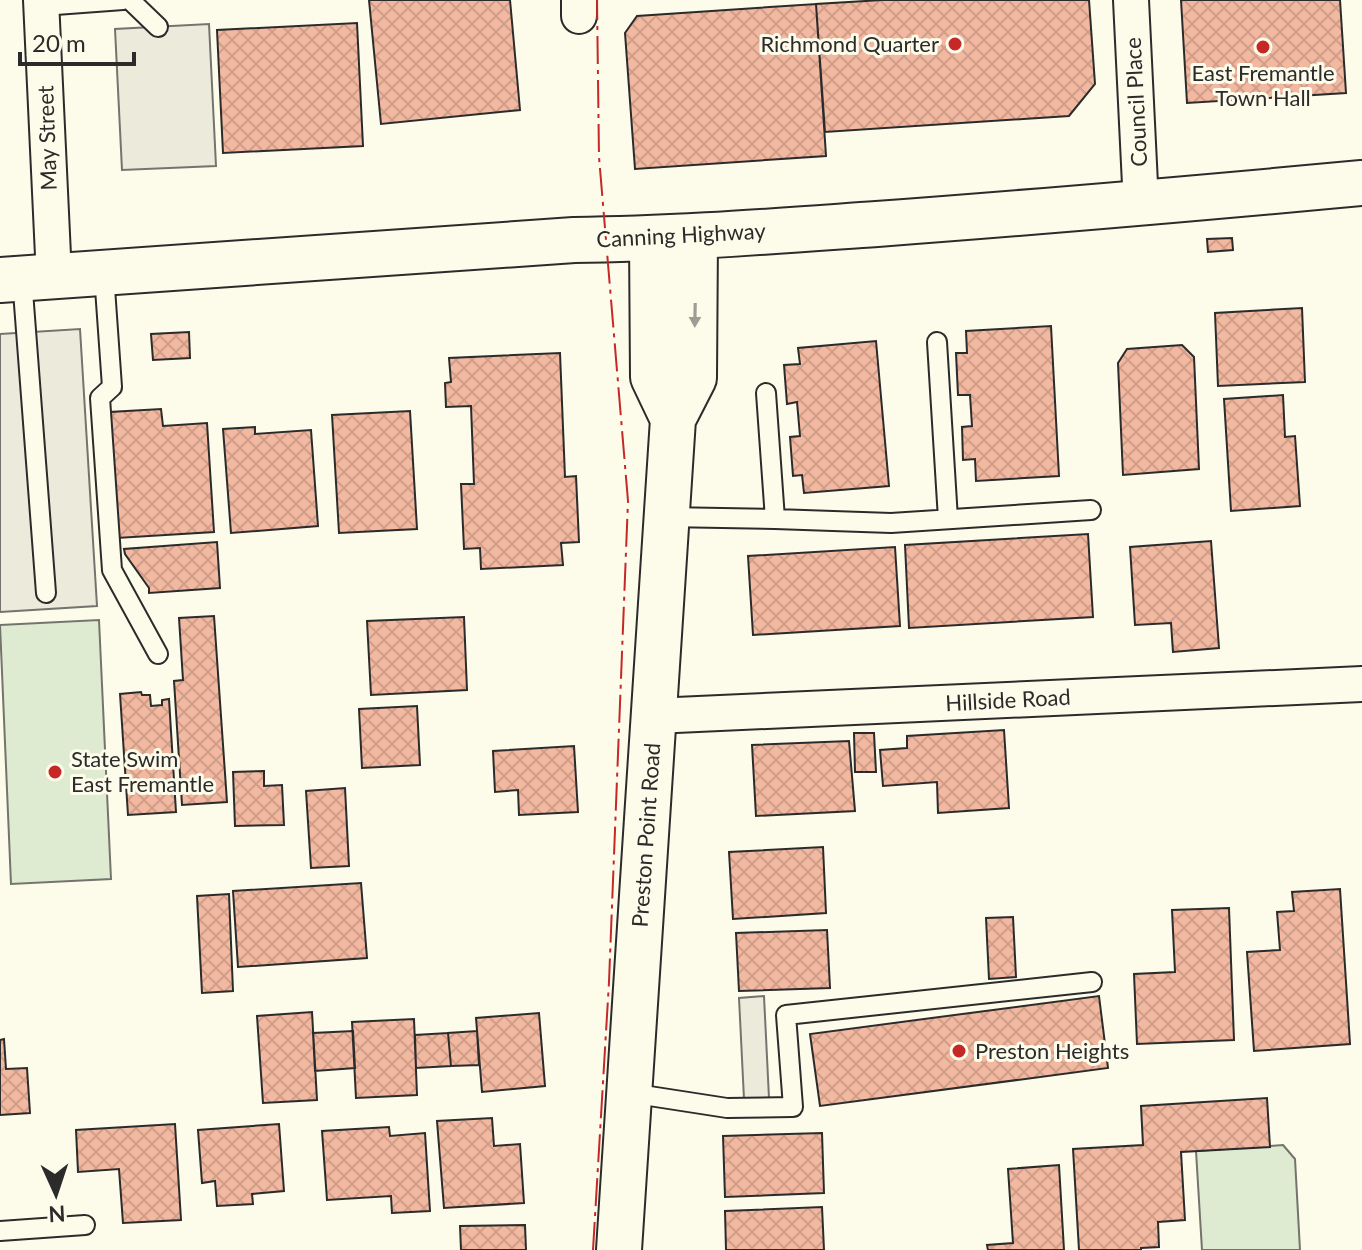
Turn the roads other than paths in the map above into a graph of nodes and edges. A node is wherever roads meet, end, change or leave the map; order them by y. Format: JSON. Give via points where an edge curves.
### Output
{"nodes":[{"id":1,"x":123,"y":0,"type":"edge"},
{"id":2,"x":130,"y":0,"type":"edge"},
{"id":3,"x":1131,"y":0,"type":"edge"},
{"id":4,"x":42,"y":3,"type":"edge"},
{"id":5,"x":158,"y":27,"type":"dead end"},
{"id":6,"x":1362,"y":183,"type":"edge"},
{"id":7,"x":1141,"y":205,"type":"junction"},
{"id":8,"x":695,"y":237,"type":"junction"},
{"id":9,"x":652,"y":239,"type":"junction"},
{"id":10,"x":104,"y":274,"type":"junction"},
{"id":11,"x":25,"y":278,"type":"edge"},
{"id":12,"x":937,"y":342,"type":"dead end"},
{"id":13,"x":766,"y":393,"type":"dead end"},
{"id":14,"x":673,"y":419,"type":"junction"},
{"id":15,"x":1091,"y":510,"type":"dead end"},
{"id":16,"x":666,"y":517,"type":"junction"},
{"id":17,"x":775,"y":519,"type":"junction"},
{"id":18,"x":948,"y":519,"type":"junction"},
{"id":19,"x":46,"y":593,"type":"dead end"},
{"id":20,"x":158,"y":654,"type":"dead end"},
{"id":21,"x":1362,"y":684,"type":"edge"},
{"id":22,"x":654,"y":716,"type":"junction"},
{"id":23,"x":1092,"y":982,"type":"dead end"},
{"id":24,"x":630,"y":1093,"type":"junction"},
{"id":25,"x":85,"y":1225,"type":"dead end"},
{"id":26,"x":0,"y":1231,"type":"edge"},
{"id":27,"x":619,"y":1250,"type":"edge"}],
"edges":[{"from":1,"to":4,"type":"lane"},
{"from":2,"to":5,"type":"lane"},
{"from":3,"to":7,"type":"street","name":"Council Place"},
{"from":4,"to":11,"type":"street","name":"May Street"},
{"from":6,"to":7,"type":"main road","name":"Canning Highway"},
{"from":7,"to":8,"type":"main road","name":"Canning Highway"},
{"from":8,"to":9,"type":"main road","name":"Canning Highway"},
{"from":8,"to":14,"type":"main road","name":"Preston Point Road","one_way":true,"via":[[694,378]]},
{"from":9,"to":10,"type":"main road","name":"Canning Highway"},
{"from":9,"to":14,"type":"main road","name":"Preston Point Road","via":[[653,377]]},
{"from":10,"to":11,"type":"main road","name":"Canning Highway"},
{"from":10,"to":20,"type":"lane","via":[[112,387],[100,398],[112,570]]},
{"from":11,"to":19,"type":"lane"},
{"from":12,"to":18,"type":"lane"},
{"from":13,"to":17,"type":"lane"},
{"from":14,"to":16,"type":"main road","name":"Preston Point Road"},
{"from":15,"to":18,"type":"lane"},
{"from":16,"to":17,"type":"lane"},
{"from":16,"to":22,"type":"main road","name":"Preston Point Road"},
{"from":17,"to":18,"type":"lane"},
{"from":21,"to":22,"type":"street","name":"Hillside Road"},
{"from":22,"to":24,"type":"main road","name":"Preston Point Road"},
{"from":23,"to":24,"type":"lane","via":[[786,1015],[793,1107],[727,1108]]},
{"from":24,"to":27,"type":"main road","name":"Preston Point Road"},
{"from":25,"to":26,"type":"lane"}]}
